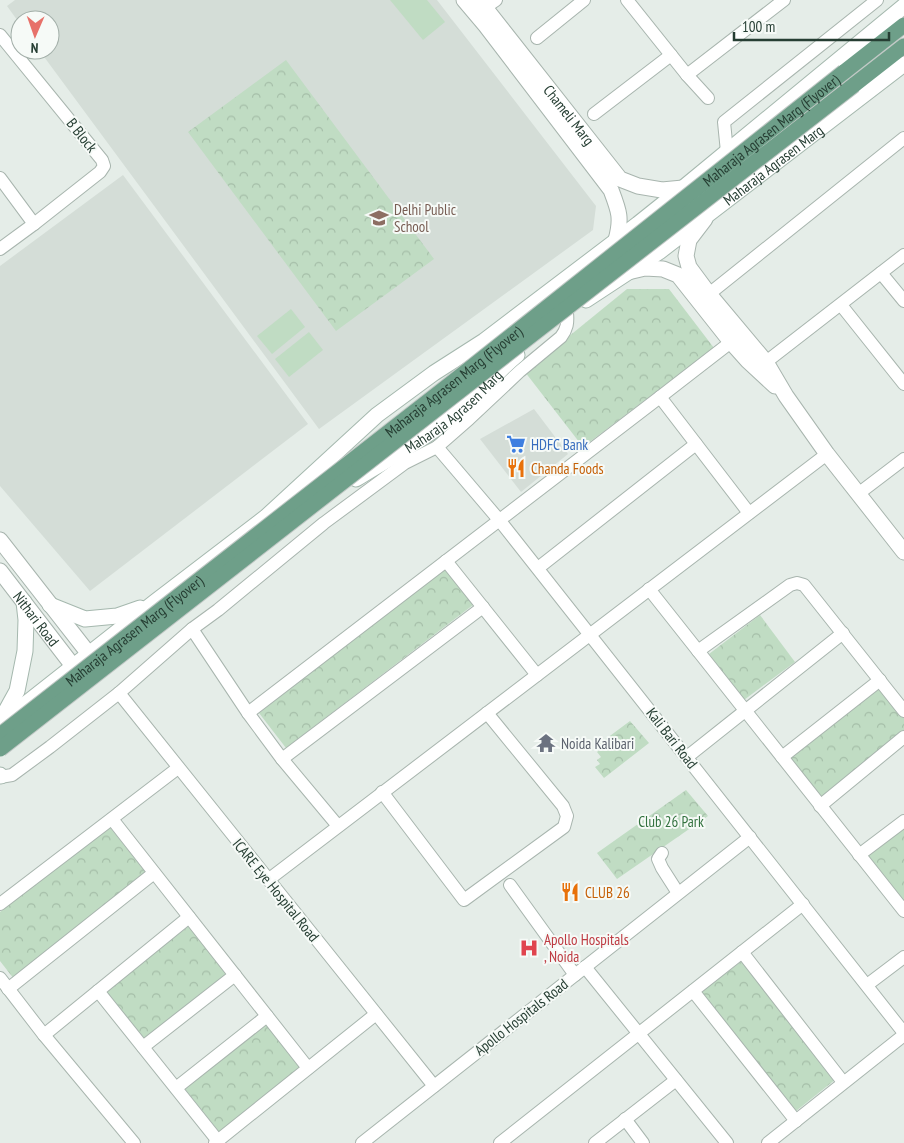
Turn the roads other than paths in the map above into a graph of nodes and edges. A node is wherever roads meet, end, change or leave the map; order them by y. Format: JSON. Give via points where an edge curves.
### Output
{"nodes":[{"id":1,"x":464,"y":0,"type":"edge"},
{"id":2,"x":584,"y":0,"type":"edge"},
{"id":3,"x":627,"y":0,"type":"edge"},
{"id":4,"x":784,"y":0,"type":"edge"},
{"id":5,"x":872,"y":1,"type":"edge"},
{"id":6,"x":484,"y":6,"type":"edge"},
{"id":7,"x":904,"y":6,"type":"edge"},
{"id":8,"x":904,"y":25,"type":"edge"},
{"id":9,"x":0,"y":35,"type":"edge"},
{"id":10,"x":537,"y":38,"type":"dead end"},
{"id":11,"x":904,"y":46,"type":"edge"},
{"id":12,"x":671,"y":55,"type":"junction"},
{"id":13,"x":904,"y":64,"type":"edge"},
{"id":14,"x":687,"y":75,"type":"junction"},
{"id":15,"x":708,"y":98,"type":"dead end"},
{"id":16,"x":594,"y":114,"type":"dead end"},
{"id":17,"x":904,"y":138,"type":"edge"},
{"id":18,"x":726,"y":152,"type":"junction"},
{"id":19,"x":0,"y":178,"type":"edge"},
{"id":20,"x":751,"y":182,"type":"junction"},
{"id":21,"x":683,"y":188,"type":"junction"},
{"id":22,"x":709,"y":214,"type":"junction"},
{"id":23,"x":34,"y":224,"type":"junction"},
{"id":24,"x":616,"y":240,"type":"junction"},
{"id":25,"x":0,"y":249,"type":"edge"},
{"id":26,"x":904,"y":255,"type":"edge"},
{"id":27,"x":628,"y":272,"type":"junction"},
{"id":28,"x":881,"y":274,"type":"junction"},
{"id":29,"x":704,"y":298,"type":"junction"},
{"id":30,"x":904,"y":302,"type":"edge"},
{"id":31,"x":841,"y":305,"type":"junction"},
{"id":32,"x":567,"y":313,"type":"junction"},
{"id":33,"x":484,"y":341,"type":"junction"},
{"id":34,"x":730,"y":342,"type":"junction"},
{"id":35,"x":766,"y":362,"type":"junction"},
{"id":36,"x":492,"y":380,"type":"junction"},
{"id":37,"x":904,"y":384,"type":"edge"},
{"id":38,"x":786,"y":396,"type":"junction"},
{"id":39,"x":660,"y":397,"type":"junction"},
{"id":40,"x":696,"y":444,"type":"junction"},
{"id":41,"x":436,"y":447,"type":"junction"},
{"id":42,"x":827,"y":454,"type":"junction"},
{"id":43,"x":330,"y":458,"type":"junction"},
{"id":44,"x":904,"y":459,"type":"edge"},
{"id":45,"x":352,"y":481,"type":"junction"},
{"id":46,"x":858,"y":494,"type":"junction"},
{"id":47,"x":749,"y":513,"type":"junction"},
{"id":48,"x":500,"y":520,"type":"junction"},
{"id":49,"x":0,"y":540,"type":"edge"},
{"id":50,"x":904,"y":552,"type":"edge"},
{"id":51,"x":446,"y":561,"type":"junction"},
{"id":52,"x":538,"y":568,"type":"junction"},
{"id":53,"x":0,"y":571,"type":"edge"},
{"id":54,"x":649,"y":589,"type":"junction"},
{"id":55,"x":24,"y":602,"type":"junction"},
{"id":56,"x":154,"y":602,"type":"junction"},
{"id":57,"x":50,"y":605,"type":"junction"},
{"id":58,"x":483,"y":607,"type":"junction"},
{"id":59,"x":192,"y":629,"type":"junction"},
{"id":60,"x":843,"y":633,"type":"junction"},
{"id":61,"x":590,"y":635,"type":"junction"},
{"id":62,"x":698,"y":651,"type":"junction"},
{"id":63,"x":89,"y":654,"type":"junction"},
{"id":64,"x":73,"y":666,"type":"junction"},
{"id":65,"x":104,"y":674,"type":"junction"},
{"id":66,"x":537,"y":675,"type":"junction"},
{"id":67,"x":880,"y":680,"type":"junction"},
{"id":68,"x":87,"y":688,"type":"junction"},
{"id":69,"x":119,"y":693,"type":"junction"},
{"id":70,"x":745,"y":710,"type":"junction"},
{"id":71,"x":904,"y":711,"type":"edge"},
{"id":72,"x":248,"y":713,"type":"junction"},
{"id":73,"x":487,"y":713,"type":"junction"},
{"id":74,"x":0,"y":723,"type":"edge"},
{"id":75,"x":0,"y":735,"type":"edge"},
{"id":76,"x":904,"y":737,"type":"edge"},
{"id":77,"x":0,"y":749,"type":"edge"},
{"id":78,"x":0,"y":754,"type":"edge"},
{"id":79,"x":782,"y":756,"type":"junction"},
{"id":80,"x":686,"y":757,"type":"junction"},
{"id":81,"x":282,"y":759,"type":"junction"},
{"id":82,"x":178,"y":768,"type":"junction"},
{"id":83,"x":0,"y":776,"type":"edge"},
{"id":84,"x":382,"y":792,"type":"junction"},
{"id":85,"x":820,"y":806,"type":"junction"},
{"id":86,"x":112,"y":819,"type":"junction"},
{"id":87,"x":904,"y":821,"type":"edge"},
{"id":88,"x":338,"y":826,"type":"junction"},
{"id":89,"x":750,"y":837,"type":"junction"},
{"id":90,"x":662,"y":852,"type":"dead end"},
{"id":91,"x":859,"y":855,"type":"junction"},
{"id":92,"x":154,"y":873,"type":"junction"},
{"id":93,"x":268,"y":880,"type":"junction"},
{"id":94,"x":510,"y":885,"type":"dead end"},
{"id":95,"x":678,"y":893,"type":"junction"},
{"id":96,"x":0,"y":904,"type":"edge"},
{"id":97,"x":803,"y":904,"type":"junction"},
{"id":98,"x":904,"y":911,"type":"edge"},
{"id":99,"x":189,"y":917,"type":"junction"},
{"id":100,"x":742,"y":952,"type":"junction"},
{"id":101,"x":904,"y":957,"type":"edge"},
{"id":102,"x":580,"y":971,"type":"junction"},
{"id":103,"x":235,"y":975,"type":"junction"},
{"id":104,"x":0,"y":978,"type":"edge"},
{"id":105,"x":867,"y":985,"type":"junction"},
{"id":106,"x":8,"y":989,"type":"junction"},
{"id":107,"x":98,"y":991,"type":"junction"},
{"id":108,"x":693,"y":991,"type":"junction"},
{"id":109,"x":376,"y":1014,"type":"junction"},
{"id":110,"x":267,"y":1016,"type":"junction"},
{"id":111,"x":639,"y":1033,"type":"junction"},
{"id":112,"x":904,"y":1034,"type":"edge"},
{"id":113,"x":44,"y":1035,"type":"junction"},
{"id":114,"x":143,"y":1047,"type":"junction"},
{"id":115,"x":308,"y":1068,"type":"junction"},
{"id":116,"x":676,"y":1080,"type":"junction"},
{"id":117,"x":844,"y":1082,"type":"junction"},
{"id":118,"x":434,"y":1086,"type":"junction"},
{"id":119,"x":176,"y":1088,"type":"junction"},
{"id":120,"x":625,"y":1119,"type":"junction"},
{"id":121,"x":796,"y":1121,"type":"junction"},
{"id":122,"x":216,"y":1142,"type":"edge"},
{"id":123,"x":134,"y":1143,"type":"edge"},
{"id":124,"x":362,"y":1143,"type":"edge"},
{"id":125,"x":500,"y":1143,"type":"edge"},
{"id":126,"x":594,"y":1143,"type":"edge"},
{"id":127,"x":644,"y":1143,"type":"edge"},
{"id":128,"x":727,"y":1143,"type":"edge"},
{"id":129,"x":768,"y":1143,"type":"edge"}],
"edges":[{"from":1,"to":6,"type":"main road","name":"Chameli Marg"},
{"from":2,"to":10,"type":"street"},
{"from":3,"to":12,"type":"street"},
{"from":4,"to":14,"type":"street"},
{"from":5,"to":18,"type":"street","via":[[724,122]]},
{"from":6,"to":21,"type":"main road","name":"Chameli Marg","via":[[620,179],[662,190]]},
{"from":6,"to":24,"type":"main road","name":"Chameli Marg","via":[[611,190],[619,211],[620,226]]},
{"from":7,"to":18,"type":"main road"},
{"from":8,"to":75,"type":"main road","name":"Maharaja Agrasen Marg (Flyover)","bridge":true},
{"from":9,"to":23,"type":"street","name":"B Block","via":[[104,166]]},
{"from":11,"to":77,"type":"main road","name":"Maharaja Agrasen Marg (Flyover)","bridge":true},
{"from":12,"to":14,"type":"street"},
{"from":12,"to":16,"type":"street"},
{"from":13,"to":20,"type":"main road","name":"Maharaja Agrasen Marg"},
{"from":14,"to":15,"type":"street"},
{"from":17,"to":29,"type":"street"},
{"from":18,"to":20,"type":"main road"},
{"from":18,"to":21,"type":"main road"},
{"from":19,"to":23,"type":"street"},
{"from":20,"to":22,"type":"main road","name":"Maharaja Agrasen Marg"},
{"from":21,"to":24,"type":"main road"},
{"from":22,"to":27,"type":"main road","name":"Maharaja Agrasen Marg"},
{"from":22,"to":29,"type":"main road","via":[[689,240],[686,256]]},
{"from":23,"to":25,"type":"street","name":"B Block"},
{"from":24,"to":33,"type":"main road"},
{"from":26,"to":28,"type":"street"},
{"from":27,"to":29,"type":"main road","via":[[645,268],[664,269],[678,275]]},
{"from":27,"to":32,"type":"main road","name":"Maharaja Agrasen Marg"},
{"from":28,"to":30,"type":"street"},
{"from":28,"to":31,"type":"street"},
{"from":29,"to":34,"type":"main road"},
{"from":29,"to":35,"type":"main road"},
{"from":31,"to":35,"type":"street"},
{"from":31,"to":37,"type":"street"},
{"from":32,"to":36,"type":"main road","name":"Maharaja Agrasen Marg","via":[[503,366]]},
{"from":32,"to":41,"type":"street","via":[[568,325],[561,337]]},
{"from":33,"to":36,"type":"main road","via":[[428,390],[428,407],[443,411],[477,382]]},
{"from":33,"to":43,"type":"main road","via":[[377,415]]},
{"from":34,"to":38,"type":"main road"},
{"from":34,"to":39,"type":"street"},
{"from":35,"to":38,"type":"main road"},
{"from":36,"to":45,"type":"main road","name":"Maharaja Agrasen Marg","via":[[439,428]]},
{"from":38,"to":42,"type":"main road"},
{"from":39,"to":40,"type":"street"},
{"from":39,"to":48,"type":"street"},
{"from":40,"to":47,"type":"street"},
{"from":40,"to":52,"type":"street"},
{"from":41,"to":48,"type":"street","name":"Kali Bari Road"},
{"from":41,"to":59,"type":"street","via":[[405,464],[324,523]]},
{"from":42,"to":46,"type":"main road"},
{"from":42,"to":47,"type":"street"},
{"from":43,"to":45,"type":"main road","via":[[329,472],[336,479]]},
{"from":43,"to":56,"type":"main road","via":[[266,517]]},
{"from":44,"to":46,"type":"street"},
{"from":45,"to":65,"type":"main road","name":"Maharaja Agrasen Marg","via":[[332,493]]},
{"from":46,"to":50,"type":"main road"},
{"from":47,"to":54,"type":"street"},
{"from":48,"to":51,"type":"street"},
{"from":48,"to":52,"type":"street","name":"Kali Bari Road"},
{"from":49,"to":57,"type":"main road"},
{"from":51,"to":58,"type":"street"},
{"from":51,"to":72,"type":"street"},
{"from":52,"to":61,"type":"street","name":"Kali Bari Road"},
{"from":53,"to":55,"type":"main road","name":"Nithari Road"},
{"from":54,"to":61,"type":"street"},
{"from":54,"to":62,"type":"street"},
{"from":55,"to":64,"type":"main road","name":"Nithari Road"},
{"from":55,"to":74,"type":"main road","via":[[26,651],[17,691]]},
{"from":56,"to":57,"type":"main road","via":[[117,616],[85,619]]},
{"from":56,"to":63,"type":"main road"},
{"from":57,"to":63,"type":"main road"},
{"from":58,"to":66,"type":"street"},
{"from":58,"to":81,"type":"street"},
{"from":59,"to":69,"type":"street"},
{"from":59,"to":72,"type":"street"},
{"from":60,"to":62,"type":"street","via":[[804,585],[797,583]]},
{"from":60,"to":67,"type":"street"},
{"from":60,"to":70,"type":"street"},
{"from":61,"to":66,"type":"street"},
{"from":61,"to":80,"type":"street","name":"Kali Bari Road"},
{"from":62,"to":70,"type":"street"},
{"from":63,"to":64,"type":"main road"},
{"from":63,"to":65,"type":"main road"},
{"from":64,"to":68,"type":"main road","name":"Nithari Road"},
{"from":64,"to":74,"type":"main road"},
{"from":65,"to":68,"type":"main road","name":"Maharaja Agrasen Marg"},
{"from":66,"to":73,"type":"street"},
{"from":67,"to":71,"type":"street"},
{"from":67,"to":79,"type":"street"},
{"from":68,"to":78,"type":"main road","name":"Maharaja Agrasen Marg"},
{"from":69,"to":82,"type":"street","name":"ICARE Eye Hospital Road"},
{"from":69,"to":83,"type":"street","via":[[12,774]]},
{"from":70,"to":79,"type":"street"},
{"from":70,"to":80,"type":"street"},
{"from":72,"to":81,"type":"street"},
{"from":73,"to":84,"type":"street"},
{"from":73,"to":84,"type":"street","via":[[563,806],[567,816],[564,826],[464,900]]},
{"from":76,"to":85,"type":"street"},
{"from":79,"to":85,"type":"street"},
{"from":80,"to":89,"type":"street","name":"Kali Bari Road"},
{"from":81,"to":88,"type":"street"},
{"from":82,"to":86,"type":"street"},
{"from":82,"to":93,"type":"street","name":"ICARE Eye Hospital Road"},
{"from":84,"to":88,"type":"street"},
{"from":85,"to":91,"type":"street"},
{"from":86,"to":92,"type":"street"},
{"from":86,"to":96,"type":"street"},
{"from":87,"to":91,"type":"street"},
{"from":88,"to":93,"type":"street"},
{"from":89,"to":95,"type":"street","name":"Apollo Hospitals Road"},
{"from":89,"to":97,"type":"street","name":"Kali Bari Road"},
{"from":90,"to":95,"type":"street","via":[[658,860]]},
{"from":91,"to":98,"type":"street"},
{"from":92,"to":99,"type":"street"},
{"from":92,"to":106,"type":"street"},
{"from":93,"to":109,"type":"street","name":"ICARE Eye Hospital Road"},
{"from":94,"to":102,"type":"street"},
{"from":95,"to":102,"type":"street","name":"Apollo Hospitals Road"},
{"from":97,"to":100,"type":"street"},
{"from":97,"to":105,"type":"street","name":"Kali Bari Road"},
{"from":99,"to":103,"type":"street"},
{"from":99,"to":107,"type":"street"},
{"from":100,"to":108,"type":"street"},
{"from":100,"to":117,"type":"street"},
{"from":101,"to":105,"type":"street"},
{"from":102,"to":111,"type":"street"},
{"from":102,"to":118,"type":"street","name":"Apollo Hospitals Road"},
{"from":103,"to":110,"type":"street"},
{"from":103,"to":114,"type":"street"},
{"from":104,"to":106,"type":"street"},
{"from":105,"to":112,"type":"street","name":"Kali Bari Road"},
{"from":106,"to":113,"type":"street"},
{"from":107,"to":113,"type":"street"},
{"from":107,"to":114,"type":"street"},
{"from":108,"to":111,"type":"street"},
{"from":108,"to":121,"type":"street"},
{"from":109,"to":115,"type":"street"},
{"from":109,"to":118,"type":"street","name":"ICARE Eye Hospital Road"},
{"from":110,"to":115,"type":"street"},
{"from":110,"to":119,"type":"street"},
{"from":111,"to":116,"type":"street"},
{"from":111,"to":125,"type":"street"},
{"from":112,"to":117,"type":"street"},
{"from":113,"to":123,"type":"street"},
{"from":114,"to":119,"type":"street"},
{"from":115,"to":122,"type":"street"},
{"from":116,"to":120,"type":"street"},
{"from":116,"to":128,"type":"street"},
{"from":117,"to":121,"type":"street"},
{"from":118,"to":124,"type":"street","name":"Apollo Hospitals Road"},
{"from":119,"to":122,"type":"street"},
{"from":120,"to":126,"type":"street"},
{"from":120,"to":127,"type":"street"},
{"from":121,"to":129,"type":"street"}]}
